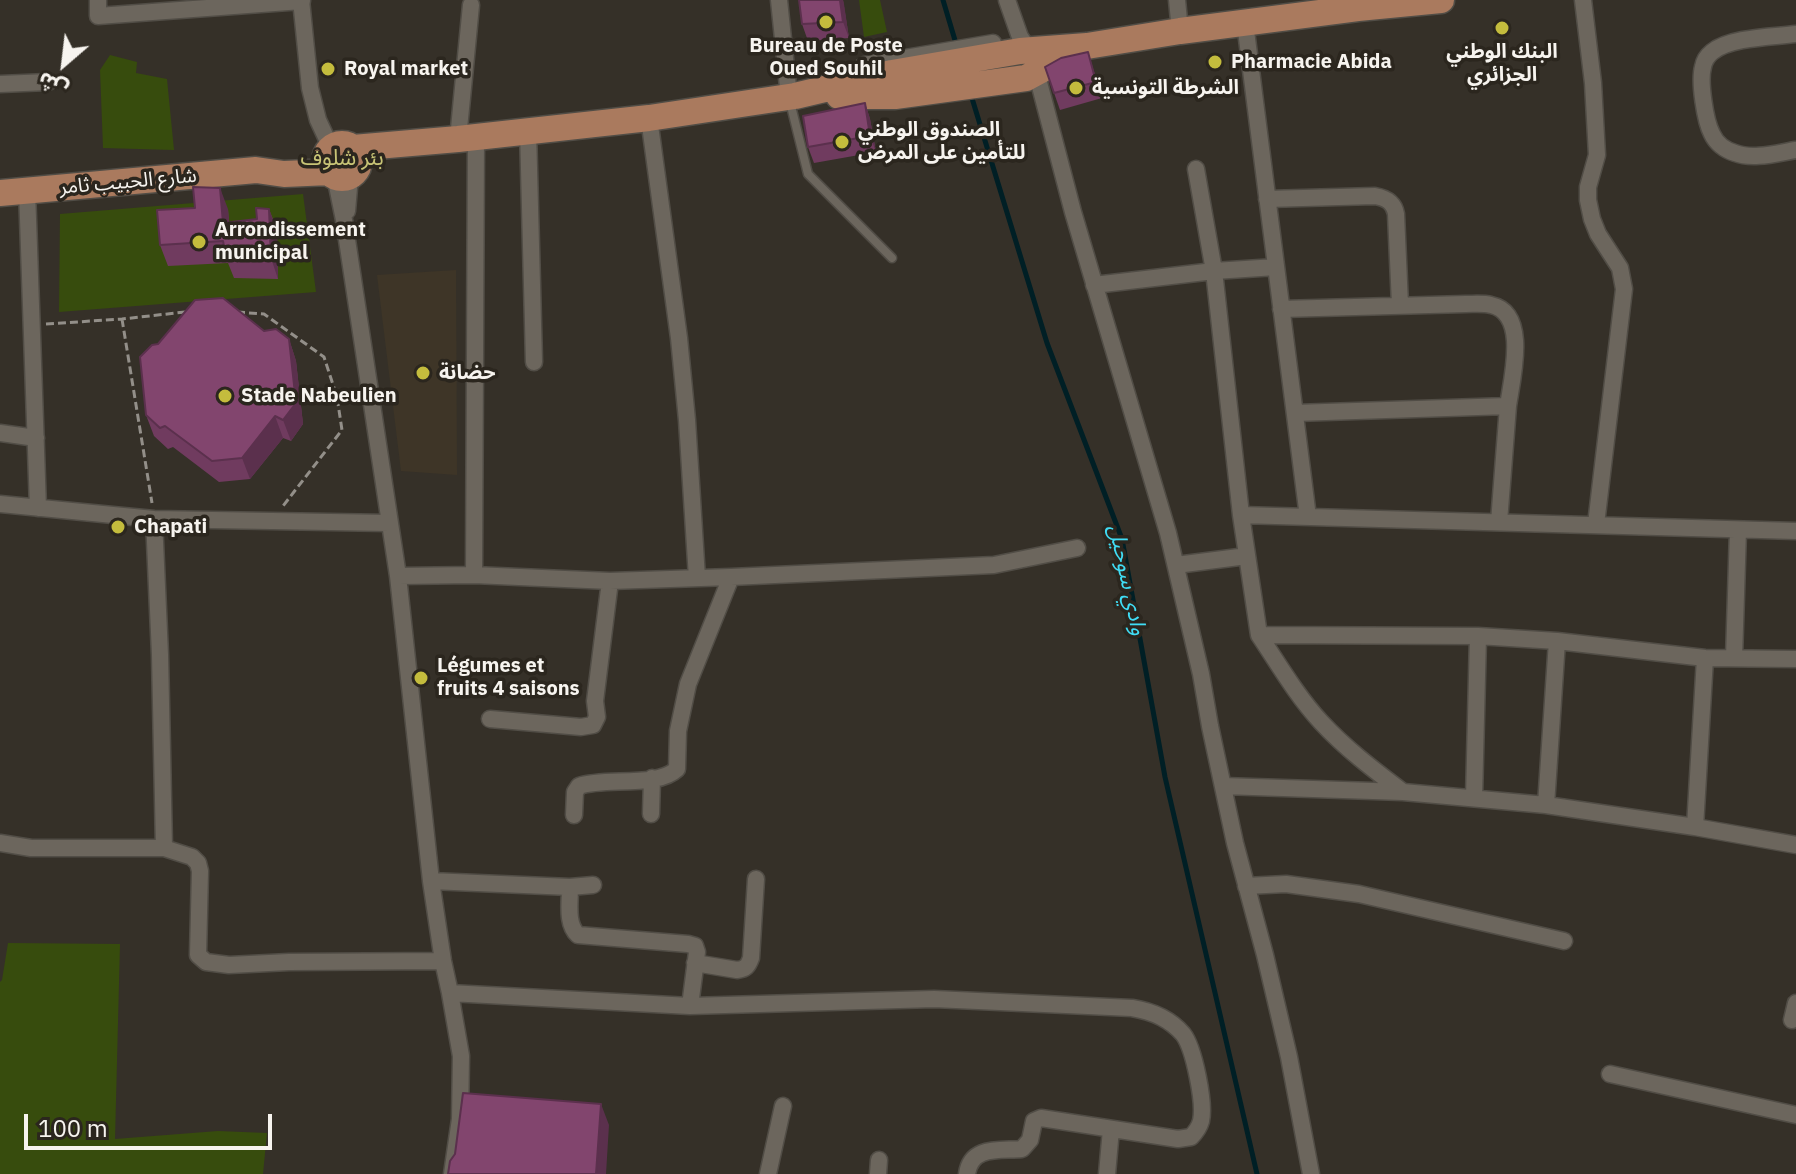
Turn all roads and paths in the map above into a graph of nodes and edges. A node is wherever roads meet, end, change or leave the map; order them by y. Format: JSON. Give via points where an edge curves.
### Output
{"nodes":[{"id":1,"x":98,"y":0,"type":"edge"},
{"id":2,"x":779,"y":0,"type":"edge"},
{"id":3,"x":1007,"y":0,"type":"edge"},
{"id":4,"x":1177,"y":0,"type":"edge"},
{"id":5,"x":1441,"y":0,"type":"edge"},
{"id":6,"x":1583,"y":0,"type":"edge"},
{"id":7,"x":302,"y":1,"type":"edge"},
{"id":8,"x":471,"y":5,"type":"dead end"},
{"id":9,"x":1245,"y":23,"type":"junction"},
{"id":10,"x":1180,"y":31,"type":"junction"},
{"id":11,"x":1796,"y":34,"type":"edge"},
{"id":12,"x":1023,"y":55,"type":"junction"},
{"id":13,"x":864,"y":65,"type":"dead end"},
{"id":14,"x":48,"y":82,"type":"dead end"},
{"id":15,"x":0,"y":84,"type":"edge"},
{"id":16,"x":792,"y":97,"type":"junction"},
{"id":17,"x":649,"y":118,"type":"junction"},
{"id":18,"x":528,"y":130,"type":"junction"},
{"id":19,"x":467,"y":137,"type":"junction"},
{"id":20,"x":1796,"y":150,"type":"edge"},
{"id":21,"x":341,"y":162,"type":"junction"},
{"id":22,"x":1196,"y":169,"type":"dead end"},
{"id":23,"x":27,"y":190,"type":"junction"},
{"id":24,"x":0,"y":193,"type":"edge"},
{"id":25,"x":1267,"y":199,"type":"junction"},
{"id":26,"x":892,"y":258,"type":"dead end"},
{"id":27,"x":1276,"y":267,"type":"junction"},
{"id":28,"x":1214,"y":271,"type":"junction"},
{"id":29,"x":1094,"y":285,"type":"junction"},
{"id":30,"x":1400,"y":305,"type":"junction"},
{"id":31,"x":1281,"y":309,"type":"junction"},
{"id":32,"x":198,"y":311,"type":"edge"},
{"id":33,"x":237,"y":312,"type":"edge"},
{"id":34,"x":122,"y":319,"type":"junction"},
{"id":35,"x":32,"y":324,"type":"junction"},
{"id":36,"x":534,"y":362,"type":"dead end"},
{"id":37,"x":1508,"y":406,"type":"junction"},
{"id":38,"x":1295,"y":413,"type":"junction"},
{"id":39,"x":0,"y":433,"type":"edge"},
{"id":40,"x":36,"y":438,"type":"junction"},
{"id":41,"x":0,"y":504,"type":"edge"},
{"id":42,"x":38,"y":508,"type":"junction"},
{"id":43,"x":1241,"y":515,"type":"junction"},
{"id":44,"x":1308,"y":517,"type":"junction"},
{"id":45,"x":154,"y":519,"type":"junction"},
{"id":46,"x":271,"y":521,"type":"junction"},
{"id":47,"x":1499,"y":522,"type":"junction"},
{"id":48,"x":389,"y":523,"type":"junction"},
{"id":49,"x":1596,"y":524,"type":"junction"},
{"id":50,"x":1738,"y":530,"type":"junction"},
{"id":51,"x":1796,"y":531,"type":"edge"},
{"id":52,"x":1077,"y":548,"type":"dead end"},
{"id":53,"x":1247,"y":556,"type":"junction"},
{"id":54,"x":1176,"y":565,"type":"junction"},
{"id":55,"x":474,"y":575,"type":"junction"},
{"id":56,"x":398,"y":576,"type":"junction"},
{"id":57,"x":731,"y":577,"type":"junction"},
{"id":58,"x":697,"y":578,"type":"junction"},
{"id":59,"x":610,"y":581,"type":"junction"},
{"id":60,"x":1259,"y":635,"type":"junction"},
{"id":61,"x":1478,"y":636,"type":"junction"},
{"id":62,"x":1557,"y":641,"type":"junction"},
{"id":63,"x":1705,"y":658,"type":"junction"},
{"id":64,"x":1734,"y":658,"type":"junction"},
{"id":65,"x":1796,"y":659,"type":"edge"},
{"id":66,"x":490,"y":719,"type":"dead end"},
{"id":67,"x":652,"y":778,"type":"junction"},
{"id":68,"x":1223,"y":786,"type":"junction"},
{"id":69,"x":1403,"y":792,"type":"junction"},
{"id":70,"x":1474,"y":798,"type":"junction"},
{"id":71,"x":1546,"y":805,"type":"junction"},
{"id":72,"x":651,"y":814,"type":"dead end"},
{"id":73,"x":574,"y":815,"type":"dead end"},
{"id":74,"x":1695,"y":827,"type":"junction"},
{"id":75,"x":0,"y":830,"type":"edge"},
{"id":76,"x":0,"y":843,"type":"edge"},
{"id":77,"x":1796,"y":845,"type":"edge"},
{"id":78,"x":164,"y":848,"type":"junction"},
{"id":79,"x":756,"y":879,"type":"dead end"},
{"id":80,"x":431,"y":881,"type":"junction"},
{"id":81,"x":593,"y":885,"type":"dead end"},
{"id":82,"x":1246,"y":886,"type":"junction"},
{"id":83,"x":570,"y":887,"type":"junction"},
{"id":84,"x":1564,"y":941,"type":"dead end"},
{"id":85,"x":443,"y":961,"type":"junction"},
{"id":86,"x":695,"y":963,"type":"junction"},
{"id":87,"x":450,"y":993,"type":"junction"},
{"id":88,"x":690,"y":1006,"type":"junction"},
{"id":89,"x":1610,"y":1074,"type":"dead end"},
{"id":90,"x":783,"y":1106,"type":"dead end"},
{"id":91,"x":1796,"y":1115,"type":"edge"},
{"id":92,"x":1111,"y":1129,"type":"junction"},
{"id":93,"x":452,"y":1174,"type":"edge"},
{"id":94,"x":768,"y":1174,"type":"edge"},
{"id":95,"x":967,"y":1174,"type":"edge"},
{"id":96,"x":1107,"y":1174,"type":"edge"},
{"id":97,"x":1311,"y":1174,"type":"edge"}],
"edges":[{"from":1,"to":7,"type":"street","via":[[98,16]]},
{"from":2,"to":16,"type":"street"},
{"from":3,"to":12,"type":"street"},
{"from":4,"to":10,"type":"street"},
{"from":5,"to":9,"type":"main road","name":"شارع الحبيب ثامر"},
{"from":6,"to":49,"type":"street","via":[[1597,155],[1588,200],[1598,234],[1620,268],[1624,289]]},
{"from":7,"to":21,"type":"street","via":[[313,105]]},
{"from":8,"to":19,"type":"street"},
{"from":9,"to":10,"type":"main road","name":"شارع الحبيب ثامر"},
{"from":9,"to":25,"type":"street"},
{"from":10,"to":12,"type":"main road","name":"شارع الحبيب ثامر"},
{"from":11,"to":20,"type":"street","via":[[1719,47],[1709,54],[1701,76],[1706,117],[1721,146],[1751,156]]},
{"from":12,"to":13,"type":"street"},
{"from":12,"to":16,"type":"main road","name":"شارع الحبيب ثامر","via":[[893,84]]},
{"from":12,"to":29,"type":"street"},
{"from":14,"to":15,"type":"street"},
{"from":16,"to":17,"type":"main road","name":"شارع الحبيب ثامر"},
{"from":16,"to":26,"type":"lane","via":[[808,174]]},
{"from":17,"to":18,"type":"main road","name":"شارع الحبيب ثامر"},
{"from":17,"to":58,"type":"street","via":[[679,338]]},
{"from":18,"to":19,"type":"main road","name":"شارع الحبيب ثامر"},
{"from":18,"to":36,"type":"street"},
{"from":19,"to":21,"type":"main road","name":"شارع الحبيب ثامر","via":[[406,143]]},
{"from":19,"to":55,"type":"street"},
{"from":21,"to":23,"type":"main road","name":"شارع الحبيب ثامر","via":[[284,174],[256,170]]},
{"from":21,"to":48,"type":"street","via":[[344,220]]},
{"from":22,"to":28,"type":"street"},
{"from":23,"to":24,"type":"main road","name":"شارع الحبيب ثامر"},
{"from":23,"to":35,"type":"street"},
{"from":25,"to":27,"type":"street"},
{"from":25,"to":30,"type":"street","via":[[1375,196],[1390,201],[1396,214]]},
{"from":27,"to":28,"type":"street"},
{"from":27,"to":31,"type":"street"},
{"from":28,"to":29,"type":"street"},
{"from":28,"to":43,"type":"street"},
{"from":29,"to":54,"type":"street"},
{"from":30,"to":31,"type":"street"},
{"from":30,"to":37,"type":"street","via":[[1493,305],[1506,312],[1515,335]]},
{"from":31,"to":38,"type":"street"},
{"from":32,"to":34,"type":"path"},
{"from":33,"to":46,"type":"path","via":[[264,314],[324,357],[337,397],[342,430]]},
{"from":34,"to":35,"type":"path"},
{"from":34,"to":45,"type":"path"},
{"from":35,"to":40,"type":"street"},
{"from":37,"to":38,"type":"street"},
{"from":37,"to":47,"type":"street"},
{"from":38,"to":44,"type":"street"},
{"from":39,"to":40,"type":"street"},
{"from":40,"to":42,"type":"street"},
{"from":41,"to":42,"type":"street"},
{"from":42,"to":45,"type":"street"},
{"from":43,"to":44,"type":"street"},
{"from":43,"to":53,"type":"street"},
{"from":44,"to":47,"type":"street"},
{"from":45,"to":46,"type":"street"},
{"from":45,"to":78,"type":"street"},
{"from":46,"to":48,"type":"street"},
{"from":47,"to":49,"type":"street"},
{"from":48,"to":56,"type":"street"},
{"from":49,"to":50,"type":"street"},
{"from":50,"to":51,"type":"street"},
{"from":50,"to":64,"type":"street"},
{"from":52,"to":57,"type":"street","via":[[994,565]]},
{"from":53,"to":54,"type":"street"},
{"from":53,"to":60,"type":"street"},
{"from":54,"to":68,"type":"street"},
{"from":55,"to":56,"type":"street"},
{"from":55,"to":59,"type":"street"},
{"from":56,"to":80,"type":"street"},
{"from":57,"to":58,"type":"street"},
{"from":57,"to":67,"type":"street","via":[[688,684],[677,769]]},
{"from":58,"to":59,"type":"street"},
{"from":59,"to":66,"type":"street","via":[[593,725]]},
{"from":60,"to":61,"type":"street"},
{"from":60,"to":69,"type":"street","via":[[1321,722]]},
{"from":61,"to":62,"type":"street"},
{"from":61,"to":70,"type":"street"},
{"from":62,"to":63,"type":"street"},
{"from":62,"to":71,"type":"street"},
{"from":63,"to":64,"type":"street"},
{"from":63,"to":74,"type":"street"},
{"from":64,"to":65,"type":"street"},
{"from":67,"to":72,"type":"street"},
{"from":67,"to":73,"type":"street","via":[[579,786]]},
{"from":68,"to":69,"type":"street"},
{"from":68,"to":82,"type":"street"},
{"from":69,"to":70,"type":"street"},
{"from":70,"to":71,"type":"street"},
{"from":71,"to":74,"type":"street"},
{"from":74,"to":77,"type":"street"},
{"from":75,"to":76,"type":"street"},
{"from":76,"to":78,"type":"street","via":[[31,848]]},
{"from":78,"to":85,"type":"street","via":[[198,863],[201,960],[229,965]]},
{"from":79,"to":86,"type":"street","via":[[748,966],[737,970]]},
{"from":80,"to":83,"type":"street"},
{"from":80,"to":85,"type":"street"},
{"from":81,"to":83,"type":"street"},
{"from":82,"to":84,"type":"street","via":[[1286,884],[1359,894]]},
{"from":82,"to":97,"type":"street","via":[[1289,1057]]},
{"from":83,"to":86,"type":"street","via":[[573,932],[688,944],[697,948]]},
{"from":85,"to":87,"type":"street"},
{"from":86,"to":88,"type":"street"},
{"from":87,"to":88,"type":"street"},
{"from":87,"to":93,"type":"street","via":[[461,1056]]},
{"from":88,"to":92,"type":"street","via":[[934,999],[1146,1010],[1174,1025],[1192,1051],[1203,1105],[1200,1126],[1191,1137],[1178,1139]]},
{"from":89,"to":91,"type":"street"},
{"from":90,"to":94,"type":"street"},
{"from":92,"to":95,"type":"street","via":[[1037,1119],[1028,1145],[982,1152],[971,1160]]},
{"from":92,"to":96,"type":"street"}]}
